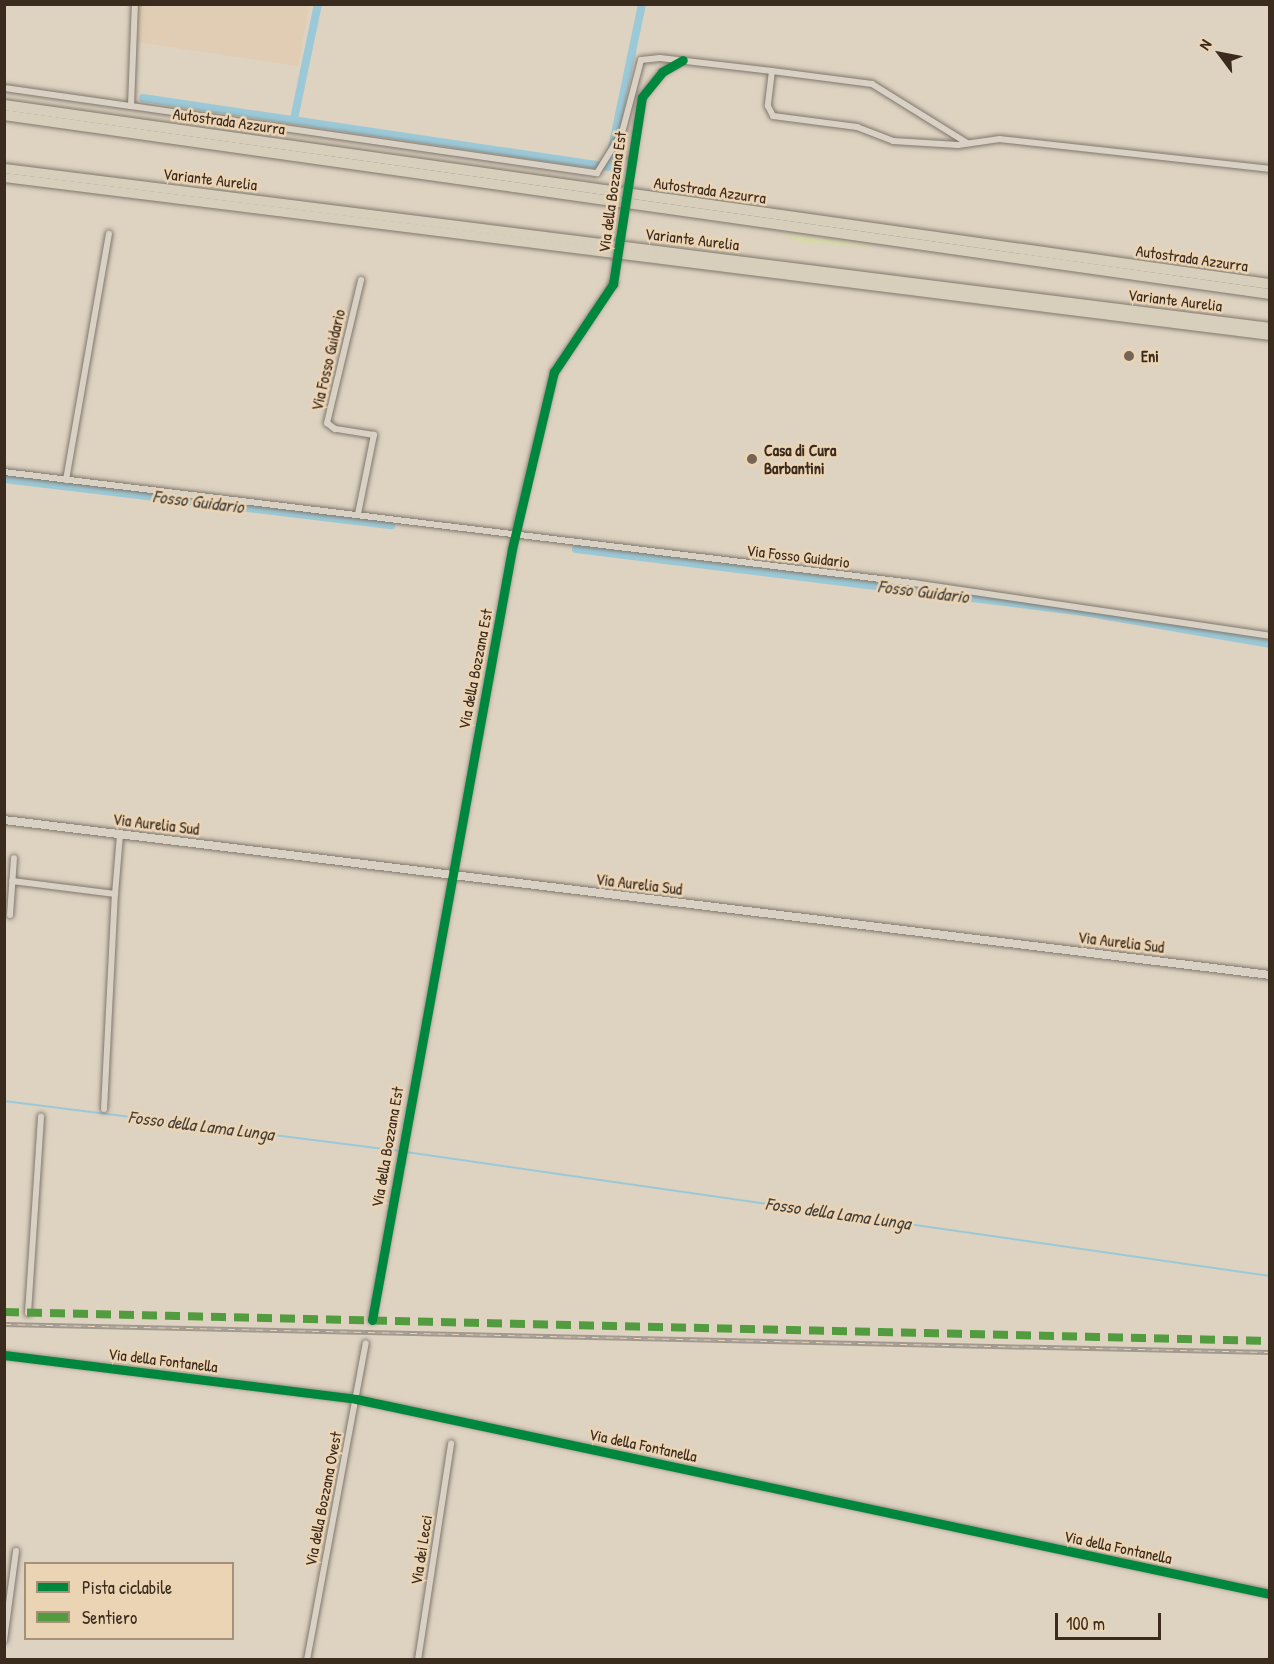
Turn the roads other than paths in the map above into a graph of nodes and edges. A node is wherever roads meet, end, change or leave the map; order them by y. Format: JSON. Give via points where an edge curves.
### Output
{"nodes":[{"id":1,"x":135,"y":4,"type":"edge"},
{"id":2,"x":683,"y":60,"type":"junction"},
{"id":3,"x":772,"y":71,"type":"junction"},
{"id":4,"x":4,"y":88,"type":"edge"},
{"id":5,"x":4,"y":105,"type":"edge"},
{"id":6,"x":131,"y":106,"type":"junction"},
{"id":7,"x":4,"y":115,"type":"edge"},
{"id":8,"x":967,"y":143,"type":"junction"},
{"id":9,"x":4,"y":168,"type":"edge"},
{"id":10,"x":1269,"y":169,"type":"edge"},
{"id":11,"x":4,"y":177,"type":"edge"},
{"id":12,"x":110,"y":234,"type":"dead end"},
{"id":13,"x":361,"y":280,"type":"dead end"},
{"id":14,"x":1269,"y":284,"type":"edge"},
{"id":15,"x":1269,"y":294,"type":"edge"},
{"id":16,"x":1269,"y":327,"type":"edge"},
{"id":17,"x":1269,"y":335,"type":"edge"},
{"id":18,"x":4,"y":472,"type":"edge"},
{"id":19,"x":66,"y":480,"type":"junction"},
{"id":20,"x":358,"y":514,"type":"junction"},
{"id":21,"x":515,"y":534,"type":"junction"},
{"id":22,"x":1269,"y":636,"type":"edge"},
{"id":23,"x":4,"y":820,"type":"edge"},
{"id":24,"x":120,"y":835,"type":"junction"},
{"id":25,"x":14,"y":858,"type":"dead end"},
{"id":26,"x":451,"y":876,"type":"junction"},
{"id":27,"x":12,"y":881,"type":"junction"},
{"id":28,"x":115,"y":894,"type":"junction"},
{"id":29,"x":10,"y":915,"type":"dead end"},
{"id":30,"x":1269,"y":975,"type":"edge"},
{"id":31,"x":104,"y":1109,"type":"dead end"},
{"id":32,"x":41,"y":1116,"type":"dead end"},
{"id":33,"x":28,"y":1313,"type":"dead end"},
{"id":34,"x":372,"y":1320,"type":"dead end"},
{"id":35,"x":366,"y":1343,"type":"dead end"},
{"id":36,"x":4,"y":1355,"type":"edge"},
{"id":37,"x":356,"y":1399,"type":"junction"},
{"id":38,"x":451,"y":1444,"type":"dead end"},
{"id":39,"x":15,"y":1551,"type":"dead end"},
{"id":40,"x":1269,"y":1594,"type":"edge"},
{"id":41,"x":4,"y":1640,"type":"edge"},
{"id":42,"x":307,"y":1659,"type":"edge"},
{"id":43,"x":418,"y":1659,"type":"edge"}],
"edges":[{"from":1,"to":6,"type":"street"},
{"from":2,"to":3,"type":"street"},
{"from":2,"to":6,"type":"street","via":[[641,60],[603,171]]},
{"from":2,"to":21,"type":"street","name":"Via della Bozzana Est","bridge":true,"via":[[662,72],[642,97],[613,284],[554,372]]},
{"from":3,"to":8,"type":"street","via":[[872,84]]},
{"from":3,"to":8,"type":"street","via":[[768,106],[779,119],[857,127],[893,141]]},
{"from":4,"to":6,"type":"street"},
{"from":5,"to":14,"type":"highway","name":"Autostrada Azzurra"},
{"from":7,"to":15,"type":"highway","name":"Autostrada Azzurra"},
{"from":8,"to":10,"type":"street","via":[[1000,139]]},
{"from":9,"to":16,"type":"highway","name":"Variante Aurelia"},
{"from":11,"to":17,"type":"highway","name":"Variante Aurelia"},
{"from":12,"to":19,"type":"street"},
{"from":13,"to":20,"type":"street","name":"Via Fosso Guidario","via":[[327,423],[335,429],[374,435]]},
{"from":18,"to":19,"type":"street","name":"Via Fosso Guidario"},
{"from":19,"to":20,"type":"street","name":"Via Fosso Guidario"},
{"from":20,"to":21,"type":"street","name":"Via Fosso Guidario"},
{"from":21,"to":22,"type":"street","name":"Via Fosso Guidario","via":[[1055,602]]},
{"from":21,"to":26,"type":"street","name":"Via della Bozzana Est"},
{"from":23,"to":24,"type":"main road","name":"Via Aurelia Sud"},
{"from":24,"to":26,"type":"main road","name":"Via Aurelia Sud"},
{"from":24,"to":28,"type":"street"},
{"from":25,"to":27,"type":"street"},
{"from":26,"to":30,"type":"main road","name":"Via Aurelia Sud"},
{"from":26,"to":34,"type":"street","name":"Via della Bozzana Est"},
{"from":27,"to":28,"type":"street"},
{"from":27,"to":29,"type":"street"},
{"from":28,"to":31,"type":"street"},
{"from":32,"to":33,"type":"street"},
{"from":35,"to":37,"type":"street","name":"Via della Bozzana Ovest"},
{"from":36,"to":37,"type":"street","name":"Via della Fontanella"},
{"from":37,"to":40,"type":"street","name":"Via della Fontanella"},
{"from":37,"to":42,"type":"street","name":"Via della Bozzana Ovest"},
{"from":38,"to":43,"type":"street","name":"Via dei Lecci"},
{"from":39,"to":41,"type":"street"}]}
